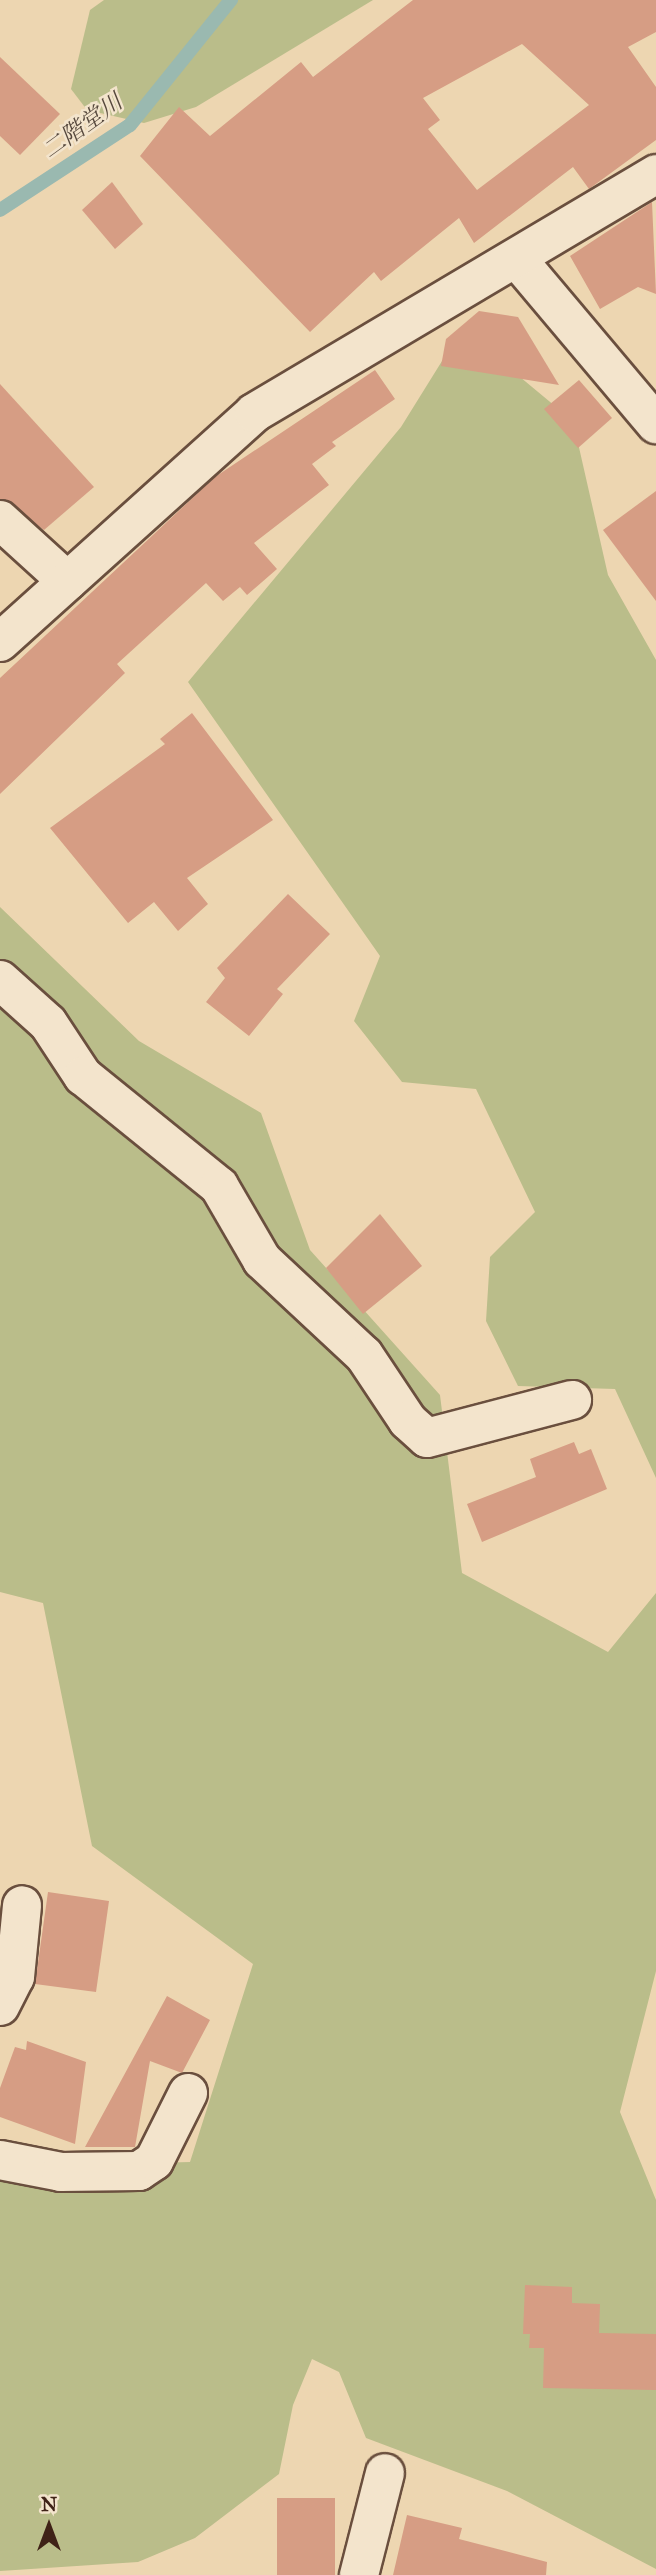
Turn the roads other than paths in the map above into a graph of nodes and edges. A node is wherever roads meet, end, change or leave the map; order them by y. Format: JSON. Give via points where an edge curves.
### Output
{"nodes":[{"id":1,"x":656,"y":174,"type":"edge"},
{"id":2,"x":517,"y":259,"type":"junction"},
{"id":3,"x":656,"y":424,"type":"edge"},
{"id":4,"x":0,"y":520,"type":"edge"},
{"id":5,"x":67,"y":581,"type":"junction"},
{"id":6,"x":0,"y":642,"type":"edge"},
{"id":7,"x":0,"y":980,"type":"edge"},
{"id":8,"x":572,"y":1401,"type":"dead end"},
{"id":9,"x":22,"y":1905,"type":"dead end"},
{"id":10,"x":0,"y":2006,"type":"edge"},
{"id":11,"x":188,"y":2093,"type":"dead end"},
{"id":12,"x":0,"y":2160,"type":"edge"},
{"id":13,"x":385,"y":2473,"type":"dead end"},
{"id":14,"x":359,"y":2575,"type":"edge"}],
"edges":[{"from":1,"to":2,"type":"street"},
{"from":2,"to":3,"type":"street"},
{"from":2,"to":5,"type":"street","via":[[254,413]]},
{"from":4,"to":5,"type":"street"},
{"from":5,"to":6,"type":"street"},
{"from":7,"to":8,"type":"street","via":[[48,1023],[83,1076],[219,1186],[262,1260],[364,1355],[408,1421],[427,1438]]},
{"from":9,"to":10,"type":"street","via":[[15,1977]]},
{"from":11,"to":12,"type":"street","via":[[154,2161],[139,2171],[61,2172]]},
{"from":13,"to":14,"type":"street"}]}
